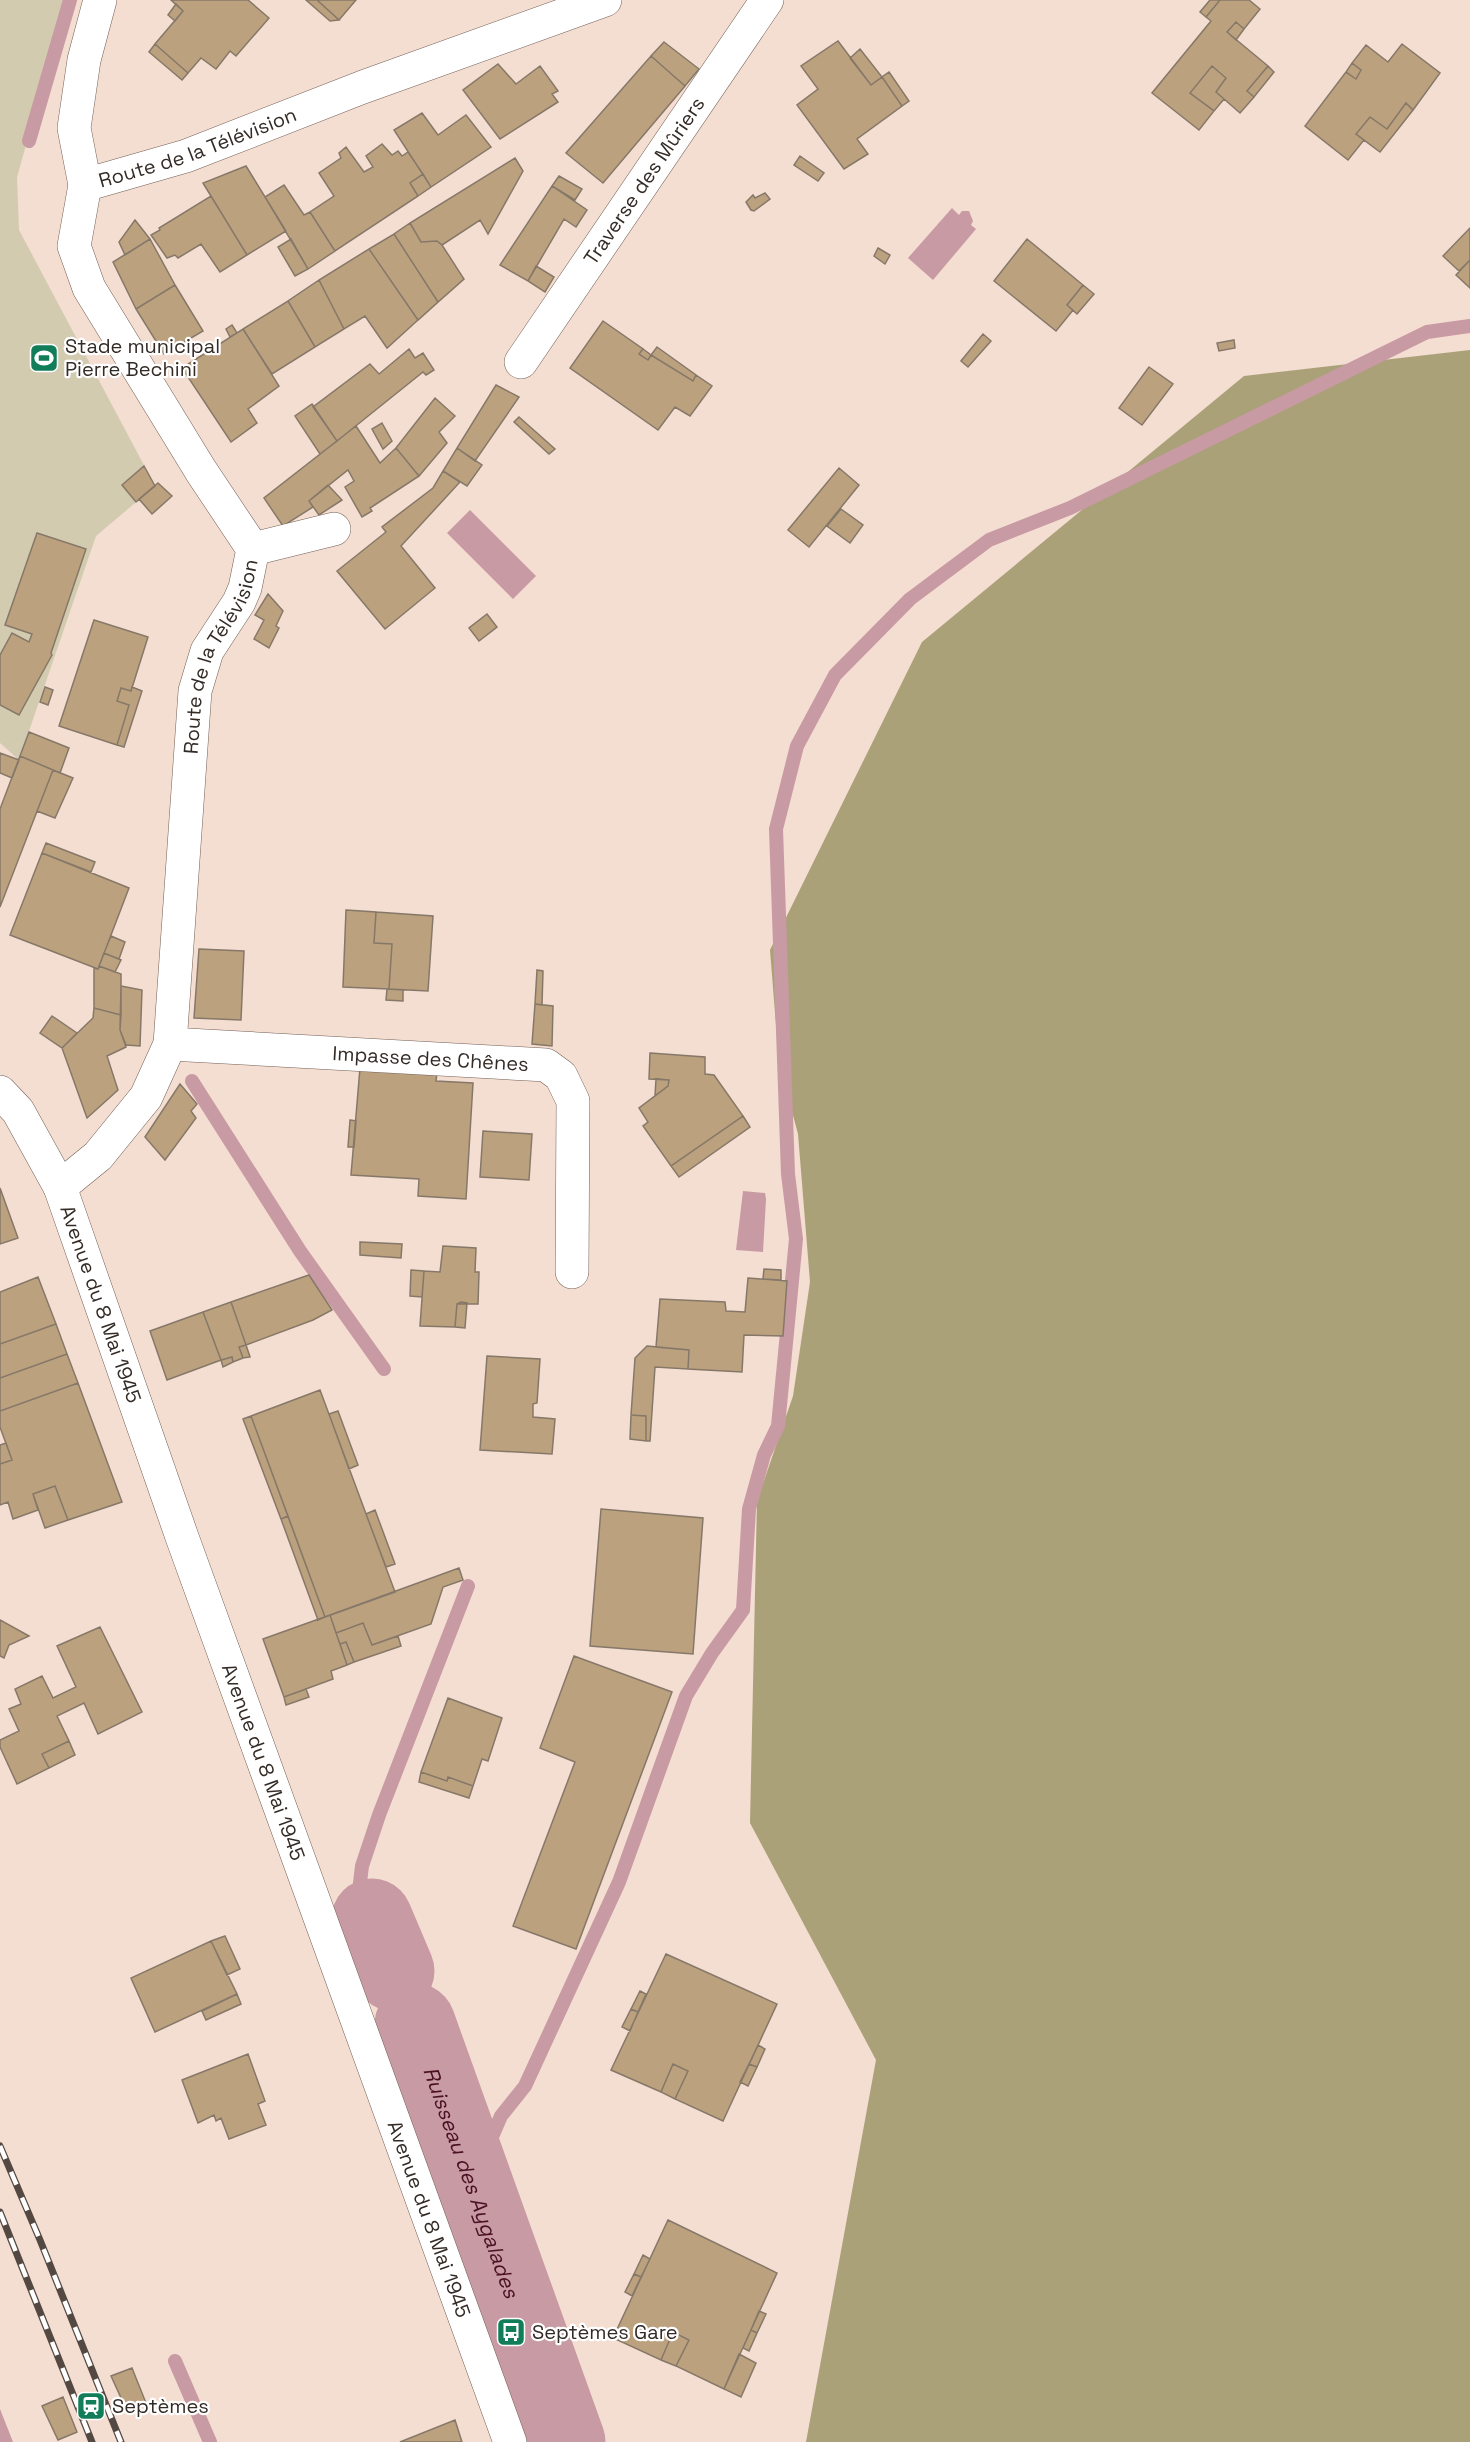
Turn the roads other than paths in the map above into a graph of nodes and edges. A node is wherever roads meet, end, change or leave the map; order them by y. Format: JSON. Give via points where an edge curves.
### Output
{"nodes":[{"id":1,"x":100,"y":0,"type":"edge"},
{"id":2,"x":766,"y":0,"type":"edge"},
{"id":3,"x":597,"y":2,"type":"edge"},
{"id":4,"x":85,"y":185,"type":"junction"},
{"id":5,"x":521,"y":362,"type":"dead end"},
{"id":6,"x":333,"y":528,"type":"dead end"},
{"id":7,"x":253,"y":549,"type":"junction"},
{"id":8,"x":170,"y":1044,"type":"junction"},
{"id":9,"x":0,"y":1092,"type":"edge"},
{"id":10,"x":60,"y":1187,"type":"junction"},
{"id":11,"x":572,"y":1272,"type":"dead end"},
{"id":12,"x":510,"y":2442,"type":"edge"}],
"edges":[{"from":1,"to":4,"type":"street","via":[[84,60],[74,128]]},
{"from":2,"to":5,"type":"street","name":"Traverse des Mûriers"},
{"from":3,"to":4,"type":"street","name":"Route de la Télévision","via":[[186,156]]},
{"from":4,"to":7,"type":"street","name":"Route de la Télévision","via":[[74,246],[88,288]]},
{"from":6,"to":7,"type":"street"},
{"from":7,"to":8,"type":"street","name":"Route de la Télévision","via":[[245,588],[207,651],[195,691]]},
{"from":8,"to":10,"type":"street","name":"Route de la Télévision","via":[[146,1097],[98,1156]]},
{"from":8,"to":11,"type":"street","name":"Impasse des Chênes","via":[[546,1065],[561,1076],[573,1101]]},
{"from":9,"to":10,"type":"street","name":"Avenue du 8 Mai 1945","via":[[18,1111]]},
{"from":10,"to":12,"type":"street","name":"Avenue du 8 Mai 1945"}]}
